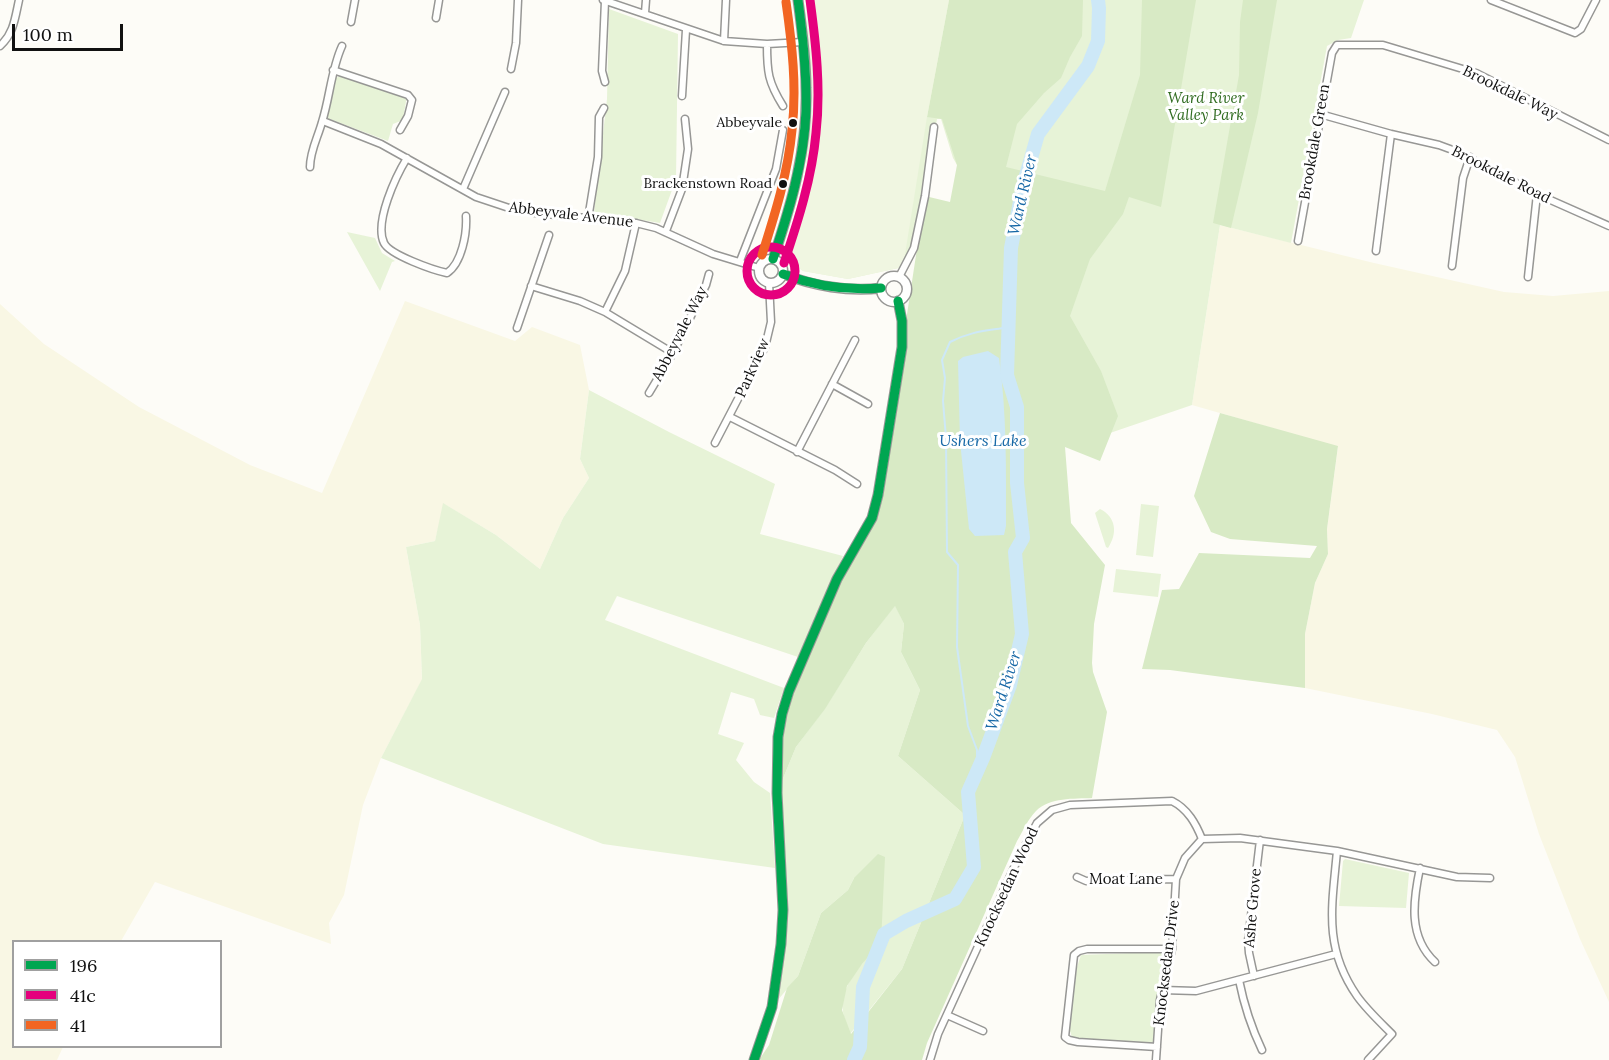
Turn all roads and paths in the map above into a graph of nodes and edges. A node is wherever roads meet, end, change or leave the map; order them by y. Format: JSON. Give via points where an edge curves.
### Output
{"nodes":[{"id":1,"x":19,"y":0,"type":"edge"},
{"id":2,"x":355,"y":0,"type":"edge"},
{"id":3,"x":439,"y":0,"type":"edge"},
{"id":4,"x":518,"y":0,"type":"edge"},
{"id":5,"x":604,"y":0,"type":"edge"},
{"id":6,"x":646,"y":0,"type":"edge"},
{"id":7,"x":726,"y":0,"type":"edge"},
{"id":8,"x":798,"y":0,"type":"edge"},
{"id":9,"x":1491,"y":0,"type":"edge"},
{"id":10,"x":1596,"y":0,"type":"edge"},
{"id":11,"x":645,"y":13,"type":"junction"},
{"id":12,"x":436,"y":18,"type":"dead end"},
{"id":13,"x":351,"y":22,"type":"dead end"},
{"id":14,"x":686,"y":30,"type":"junction"},
{"id":15,"x":724,"y":41,"type":"junction"},
{"id":16,"x":803,"y":42,"type":"junction"},
{"id":17,"x":767,"y":44,"type":"junction"},
{"id":18,"x":342,"y":45,"type":"dead end"},
{"id":19,"x":1337,"y":45,"type":"joint"},
{"id":20,"x":0,"y":46,"type":"edge"},
{"id":21,"x":511,"y":69,"type":"dead end"},
{"id":22,"x":333,"y":70,"type":"junction"},
{"id":23,"x":605,"y":82,"type":"dead end"},
{"id":24,"x":505,"y":92,"type":"dead end"},
{"id":25,"x":682,"y":96,"type":"dead end"},
{"id":26,"x":783,"y":106,"type":"dead end"},
{"id":27,"x":604,"y":108,"type":"dead end"},
{"id":28,"x":1320,"y":114,"type":"junction"},
{"id":29,"x":685,"y":119,"type":"dead end"},
{"id":30,"x":322,"y":121,"type":"junction"},
{"id":31,"x":934,"y":126,"type":"dead end"},
{"id":32,"x":399,"y":130,"type":"dead end"},
{"id":33,"x":783,"y":130,"type":"dead end"},
{"id":34,"x":1391,"y":134,"type":"junction"},
{"id":35,"x":1609,"y":140,"type":"edge"},
{"id":36,"x":407,"y":158,"type":"junction"},
{"id":37,"x":1470,"y":158,"type":"junction"},
{"id":38,"x":310,"y":167,"type":"dead end"},
{"id":39,"x":463,"y":189,"type":"junction"},
{"id":40,"x":1537,"y":194,"type":"junction"},
{"id":41,"x":466,"y":216,"type":"dead end"},
{"id":42,"x":588,"y":219,"type":"junction"},
{"id":43,"x":636,"y":223,"type":"junction"},
{"id":44,"x":1609,"y":226,"type":"edge"},
{"id":45,"x":666,"y":231,"type":"junction"},
{"id":46,"x":549,"y":235,"type":"dead end"},
{"id":47,"x":1298,"y":241,"type":"dead end"},
{"id":48,"x":1376,"y":251,"type":"dead end"},
{"id":49,"x":773,"y":259,"type":"junction"},
{"id":50,"x":740,"y":261,"type":"junction"},
{"id":51,"x":1452,"y":266,"type":"dead end"},
{"id":52,"x":759,"y":268,"type":"junction"},
{"id":53,"x":709,"y":274,"type":"dead end"},
{"id":54,"x":783,"y":274,"type":"junction"},
{"id":55,"x":899,"y":277,"type":"junction"},
{"id":56,"x":1528,"y":277,"type":"dead end"},
{"id":57,"x":769,"y":283,"type":"junction"},
{"id":58,"x":531,"y":286,"type":"junction"},
{"id":59,"x":881,"y":288,"type":"junction"},
{"id":60,"x":898,"y":301,"type":"junction"},
{"id":61,"x":605,"y":312,"type":"junction"},
{"id":62,"x":517,"y":328,"type":"dead end"},
{"id":63,"x":855,"y":340,"type":"dead end"},
{"id":64,"x":673,"y":352,"type":"junction"},
{"id":65,"x":832,"y":384,"type":"junction"},
{"id":66,"x":649,"y":393,"type":"dead end"},
{"id":67,"x":868,"y":404,"type":"dead end"},
{"id":68,"x":730,"y":417,"type":"junction"},
{"id":69,"x":715,"y":443,"type":"dead end"},
{"id":70,"x":797,"y":452,"type":"junction"},
{"id":71,"x":857,"y":484,"type":"dead end"},
{"id":72,"x":1202,"y":839,"type":"junction"},
{"id":73,"x":1260,"y":840,"type":"junction"},
{"id":74,"x":1337,"y":851,"type":"junction"},
{"id":75,"x":1420,"y":868,"type":"junction"},
{"id":76,"x":1077,"y":877,"type":"dead end"},
{"id":77,"x":1490,"y":878,"type":"dead end"},
{"id":78,"x":1176,"y":879,"type":"junction"},
{"id":79,"x":1172,"y":949,"type":"junction"},
{"id":80,"x":1335,"y":954,"type":"junction"},
{"id":81,"x":1435,"y":962,"type":"dead end"},
{"id":82,"x":1254,"y":976,"type":"junction"},
{"id":83,"x":1239,"y":980,"type":"junction"},
{"id":84,"x":1162,"y":990,"type":"junction"},
{"id":85,"x":947,"y":1015,"type":"junction"},
{"id":86,"x":983,"y":1031,"type":"dead end"},
{"id":87,"x":1157,"y":1047,"type":"junction"},
{"id":88,"x":1262,"y":1050,"type":"dead end"},
{"id":89,"x":754,"y":1060,"type":"edge"},
{"id":90,"x":930,"y":1060,"type":"edge"},
{"id":91,"x":1156,"y":1060,"type":"edge"},
{"id":92,"x":1368,"y":1060,"type":"edge"}],
"edges":[{"from":1,"to":20,"type":"street","via":[[13,30]]},
{"from":2,"to":13,"type":"street"},
{"from":3,"to":12,"type":"street"},
{"from":4,"to":21,"type":"street"},
{"from":5,"to":11,"type":"street"},
{"from":5,"to":23,"type":"street"},
{"from":6,"to":11,"type":"street"},
{"from":7,"to":15,"type":"street"},
{"from":8,"to":16,"type":"street"},
{"from":9,"to":10,"type":"street","via":[[1575,33]]},
{"from":11,"to":14,"type":"street"},
{"from":14,"to":15,"type":"street"},
{"from":14,"to":25,"type":"street"},
{"from":15,"to":17,"type":"street"},
{"from":16,"to":17,"type":"street"},
{"from":16,"to":49,"type":"street","via":[[806,88],[801,155],[788,219]]},
{"from":17,"to":26,"type":"street","via":[[770,84]]},
{"from":18,"to":22,"type":"street"},
{"from":19,"to":28,"type":"street","name":"Brookdale Green"},
{"from":19,"to":35,"type":"street","name":"Brookdale Way","via":[[1383,45],[1476,74]]},
{"from":22,"to":30,"type":"street"},
{"from":22,"to":32,"type":"street","via":[[408,94],[412,100]]},
{"from":24,"to":39,"type":"street"},
{"from":27,"to":42,"type":"street","via":[[599,117],[598,157]]},
{"from":28,"to":34,"type":"street","name":"Brookdale Road"},
{"from":28,"to":47,"type":"street","name":"Brookdale Green"},
{"from":29,"to":45,"type":"street","via":[[688,149],[682,189]]},
{"from":30,"to":36,"type":"street","name":"Abbeyvale Avenue"},
{"from":30,"to":38,"type":"street"},
{"from":31,"to":55,"type":"street","via":[[914,248]]},
{"from":33,"to":50,"type":"street","via":[[776,169]]},
{"from":34,"to":37,"type":"street","name":"Brookdale Road","via":[[1438,145]]},
{"from":34,"to":48,"type":"street"},
{"from":36,"to":39,"type":"street","name":"Abbeyvale Avenue"},
{"from":36,"to":41,"type":"street","via":[[389,194],[382,236],[385,244],[447,273],[459,254]]},
{"from":37,"to":40,"type":"street","name":"Brookdale Road"},
{"from":37,"to":51,"type":"street","via":[[1463,178]]},
{"from":39,"to":42,"type":"street","name":"Abbeyvale Avenue","via":[[509,208]]},
{"from":40,"to":44,"type":"street","name":"Brookdale Road"},
{"from":40,"to":56,"type":"street"},
{"from":42,"to":43,"type":"street","name":"Abbeyvale Avenue"},
{"from":43,"to":45,"type":"street","name":"Abbeyvale Avenue"},
{"from":43,"to":61,"type":"street","via":[[625,271]]},
{"from":45,"to":50,"type":"street","name":"Abbeyvale Avenue","via":[[713,254]]},
{"from":46,"to":58,"type":"street"},
{"from":49,"to":52,"type":"street"},
{"from":49,"to":54,"type":"street","via":[[780,263]]},
{"from":50,"to":52,"type":"street","name":"Abbeyvale Avenue"},
{"from":52,"to":57,"type":"street","via":[[762,279]]},
{"from":53,"to":64,"type":"street","name":"Abbeyvale Way"},
{"from":54,"to":57,"type":"street"},
{"from":54,"to":59,"type":"street","via":[[850,289]]},
{"from":55,"to":59,"type":"street","via":[[887,278]]},
{"from":55,"to":60,"type":"street","via":[[907,288]]},
{"from":57,"to":68,"type":"street","name":"Parkview","via":[[771,322],[765,347]]},
{"from":58,"to":61,"type":"street"},
{"from":58,"to":62,"type":"street"},
{"from":59,"to":60,"type":"street","via":[[886,299]]},
{"from":60,"to":89,"type":"street","via":[[902,346],[872,518],[837,579],[789,691],[780,726],[777,793],[781,944],[772,1007]]},
{"from":61,"to":64,"type":"street"},
{"from":63,"to":65,"type":"street"},
{"from":64,"to":66,"type":"street","name":"Abbeyvale Way"},
{"from":65,"to":67,"type":"street"},
{"from":65,"to":70,"type":"street"},
{"from":68,"to":69,"type":"street","name":"Parkview"},
{"from":68,"to":70,"type":"street","name":"Parkview"},
{"from":70,"to":71,"type":"street","name":"Parkview"},
{"from":72,"to":73,"type":"street"},
{"from":72,"to":78,"type":"street","name":"Knocksedan Drive","via":[[1185,858]]},
{"from":72,"to":85,"type":"street","name":"Knocksedan Wood","via":[[1191,817],[1172,801],[1070,805],[1046,813],[1026,841]]},
{"from":73,"to":74,"type":"street"},
{"from":73,"to":82,"type":"street","name":"Ashe Grove","via":[[1248,941]]},
{"from":74,"to":75,"type":"street"},
{"from":74,"to":80,"type":"street","via":[[1332,916]]},
{"from":75,"to":77,"type":"street"},
{"from":75,"to":81,"type":"street","via":[[1413,903],[1415,925],[1424,949]]},
{"from":76,"to":78,"type":"street","name":"Moat Lane","via":[[1086,881]]},
{"from":78,"to":79,"type":"street","name":"Knocksedan Drive"},
{"from":79,"to":84,"type":"street","name":"Knocksedan Drive"},
{"from":79,"to":87,"type":"street","via":[[1087,950],[1074,956],[1065,1037],[1078,1042]]},
{"from":80,"to":82,"type":"street"},
{"from":80,"to":92,"type":"street","via":[[1356,994],[1392,1034]]},
{"from":82,"to":83,"type":"street"},
{"from":83,"to":84,"type":"street","via":[[1196,991]]},
{"from":83,"to":88,"type":"street","via":[[1244,1005]]},
{"from":84,"to":87,"type":"street","name":"Knocksedan Drive"},
{"from":85,"to":86,"type":"street"},
{"from":85,"to":90,"type":"street","name":"Knocksedan Wood"},
{"from":87,"to":91,"type":"street","name":"Knocksedan Drive"}]}
